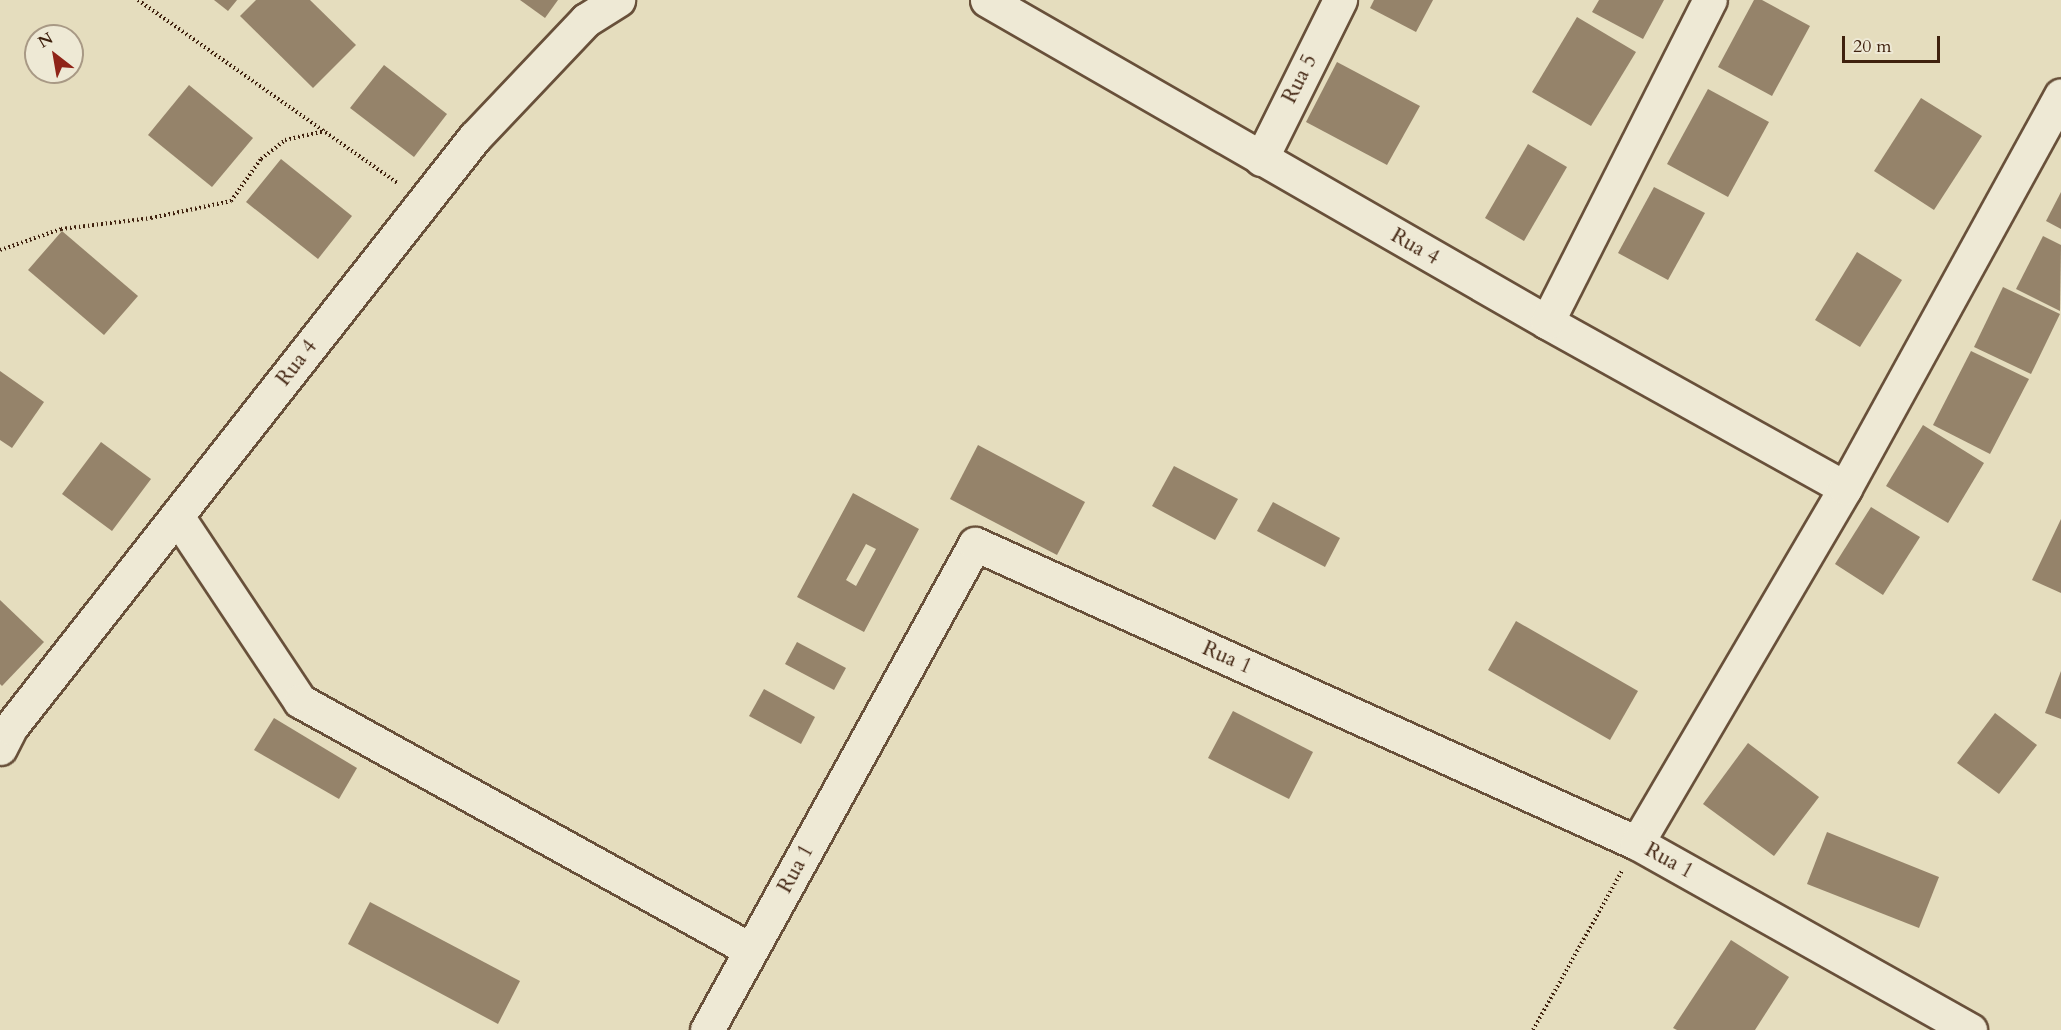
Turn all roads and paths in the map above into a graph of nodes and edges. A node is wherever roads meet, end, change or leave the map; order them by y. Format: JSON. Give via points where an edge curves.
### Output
{"nodes":[{"id":1,"x":138,"y":0,"type":"edge"},
{"id":2,"x":618,"y":0,"type":"edge"},
{"id":3,"x":987,"y":0,"type":"edge"},
{"id":4,"x":1340,"y":0,"type":"edge"},
{"id":5,"x":1710,"y":0,"type":"edge"},
{"id":6,"x":2061,"y":95,"type":"edge"},
{"id":7,"x":325,"y":131,"type":"junction"},
{"id":8,"x":1261,"y":159,"type":"junction"},
{"id":9,"x":424,"y":202,"type":"junction"},
{"id":10,"x":0,"y":250,"type":"edge"},
{"id":11,"x":1547,"y":322,"type":"junction"},
{"id":12,"x":1845,"y":488,"type":"junction"},
{"id":13,"x":177,"y":516,"type":"junction"},
{"id":14,"x":0,"y":748,"type":"edge"},
{"id":15,"x":1637,"y":843,"type":"junction"},
{"id":16,"x":751,"y":950,"type":"junction"},
{"id":17,"x":706,"y":1030,"type":"edge"},
{"id":18,"x":1533,"y":1030,"type":"edge"},
{"id":19,"x":1971,"y":1030,"type":"edge"}],
"edges":[{"from":1,"to":7,"type":"path"},
{"from":2,"to":9,"type":"street","name":"Rua 4","via":[[586,20],[474,138]]},
{"from":3,"to":8,"type":"street","name":"Rua 4"},
{"from":4,"to":8,"type":"street","name":"Rua 5"},
{"from":5,"to":11,"type":"street"},
{"from":6,"to":12,"type":"street"},
{"from":7,"to":9,"type":"path"},
{"from":7,"to":10,"type":"path","via":[[285,140],[261,159],[231,201],[151,218],[61,229]]},
{"from":8,"to":11,"type":"street","name":"Rua 4"},
{"from":9,"to":13,"type":"street","name":"Rua 4"},
{"from":11,"to":12,"type":"street","name":"Rua 4"},
{"from":12,"to":15,"type":"street"},
{"from":13,"to":14,"type":"street","name":"Rua 4","via":[[10,728]]},
{"from":13,"to":16,"type":"street","via":[[300,701]]},
{"from":15,"to":16,"type":"street","name":"Rua 1","via":[[975,544]]},
{"from":15,"to":18,"type":"path"},
{"from":15,"to":19,"type":"street","name":"Rua 1"},
{"from":16,"to":17,"type":"street","name":"Rua 1"}]}
